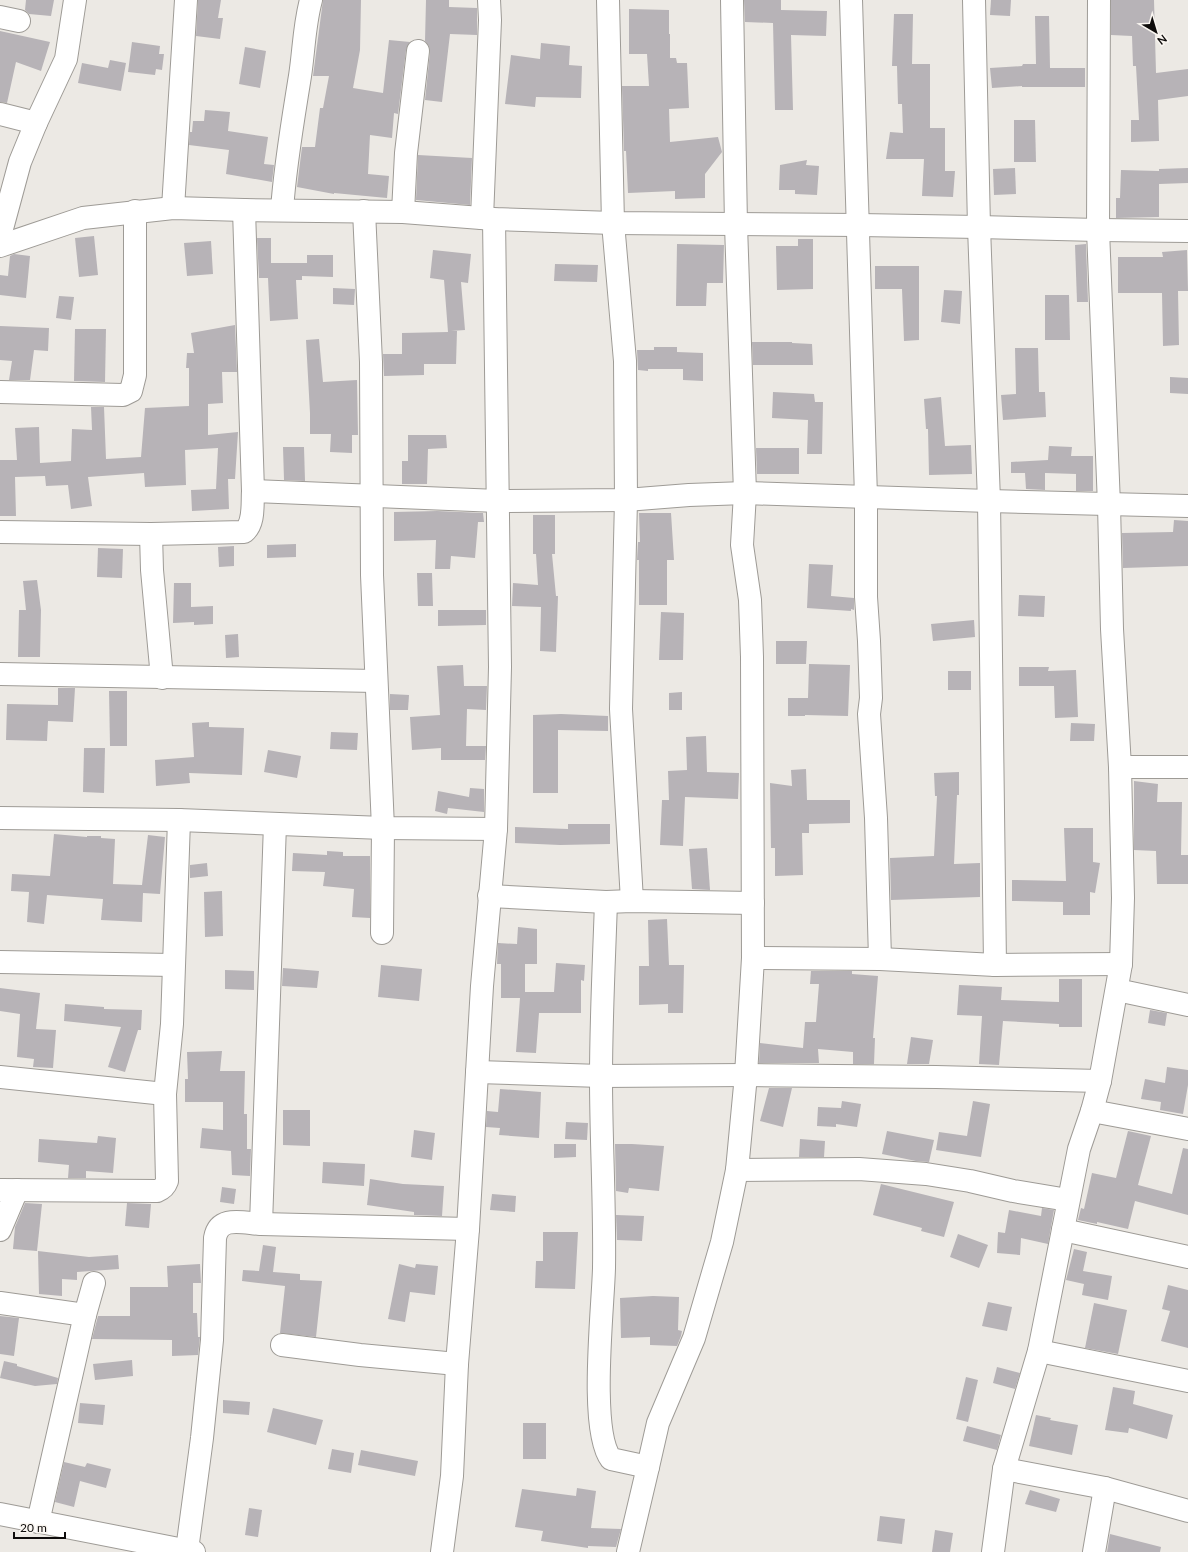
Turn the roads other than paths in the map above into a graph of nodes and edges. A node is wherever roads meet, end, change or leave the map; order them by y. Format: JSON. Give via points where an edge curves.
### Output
{"nodes":[{"id":1,"x":75,"y":0,"type":"edge"},
{"id":2,"x":186,"y":0,"type":"edge"},
{"id":3,"x":312,"y":0,"type":"edge"},
{"id":4,"x":489,"y":0,"type":"edge"},
{"id":5,"x":608,"y":0,"type":"edge"},
{"id":6,"x":732,"y":0,"type":"edge"},
{"id":7,"x":851,"y":0,"type":"edge"},
{"id":8,"x":974,"y":0,"type":"edge"},
{"id":9,"x":1099,"y":0,"type":"edge"},
{"id":10,"x":418,"y":51,"type":"dead end"},
{"id":11,"x":0,"y":114,"type":"edge"},
{"id":12,"x":36,"y":123,"type":"junction"},
{"id":13,"x":173,"y":208,"type":"junction"},
{"id":14,"x":244,"y":210,"type":"junction"},
{"id":15,"x":282,"y":210,"type":"junction"},
{"id":16,"x":135,"y":211,"type":"junction"},
{"id":17,"x":364,"y":211,"type":"junction"},
{"id":18,"x":403,"y":212,"type":"junction"},
{"id":19,"x":488,"y":218,"type":"junction"},
{"id":20,"x":612,"y":223,"type":"junction"},
{"id":21,"x":736,"y":225,"type":"junction"},
{"id":22,"x":859,"y":225,"type":"junction"},
{"id":23,"x":979,"y":226,"type":"junction"},
{"id":24,"x":1098,"y":230,"type":"junction"},
{"id":25,"x":1188,"y":231,"type":"edge"},
{"id":26,"x":0,"y":236,"type":"edge"},
{"id":27,"x":0,"y":246,"type":"edge"},
{"id":28,"x":0,"y":392,"type":"edge"},
{"id":29,"x":253,"y":491,"type":"junction"},
{"id":30,"x":745,"y":493,"type":"junction"},
{"id":31,"x":371,"y":495,"type":"junction"},
{"id":32,"x":866,"y":497,"type":"junction"},
{"id":33,"x":626,"y":500,"type":"junction"},
{"id":34,"x":498,"y":501,"type":"junction"},
{"id":35,"x":989,"y":501,"type":"junction"},
{"id":36,"x":1109,"y":505,"type":"junction"},
{"id":37,"x":1188,"y":506,"type":"edge"},
{"id":38,"x":0,"y":532,"type":"edge"},
{"id":39,"x":151,"y":534,"type":"junction"},
{"id":40,"x":0,"y":674,"type":"edge"},
{"id":41,"x":162,"y":678,"type":"junction"},
{"id":42,"x":376,"y":680,"type":"junction"},
{"id":43,"x":1120,"y":767,"type":"junction"},
{"id":44,"x":1188,"y":768,"type":"edge"},
{"id":45,"x":0,"y":818,"type":"edge"},
{"id":46,"x":179,"y":820,"type":"junction"},
{"id":47,"x":275,"y":824,"type":"junction"},
{"id":48,"x":383,"y":828,"type":"junction"},
{"id":49,"x":496,"y":829,"type":"junction"},
{"id":50,"x":490,"y":896,"type":"junction"},
{"id":51,"x":632,"y":901,"type":"junction"},
{"id":52,"x":606,"y":902,"type":"junction"},
{"id":53,"x":753,"y":903,"type":"junction"},
{"id":54,"x":382,"y":933,"type":"dead end"},
{"id":55,"x":753,"y":958,"type":"junction"},
{"id":56,"x":880,"y":959,"type":"junction"},
{"id":57,"x":0,"y":962,"type":"edge"},
{"id":58,"x":1121,"y":964,"type":"junction"},
{"id":59,"x":173,"y":965,"type":"junction"},
{"id":60,"x":995,"y":965,"type":"junction"},
{"id":61,"x":1116,"y":990,"type":"junction"},
{"id":62,"x":1188,"y":1005,"type":"edge"},
{"id":63,"x":477,"y":1072,"type":"junction"},
{"id":64,"x":746,"y":1075,"type":"junction"},
{"id":65,"x":601,"y":1076,"type":"junction"},
{"id":66,"x":0,"y":1077,"type":"edge"},
{"id":67,"x":1100,"y":1081,"type":"junction"},
{"id":68,"x":165,"y":1094,"type":"junction"},
{"id":69,"x":1092,"y":1111,"type":"junction"},
{"id":70,"x":1188,"y":1129,"type":"edge"},
{"id":71,"x":737,"y":1170,"type":"junction"},
{"id":72,"x":8,"y":1190,"type":"edge"},
{"id":73,"x":1068,"y":1200,"type":"junction"},
{"id":74,"x":261,"y":1224,"type":"junction"},
{"id":75,"x":468,"y":1229,"type":"junction"},
{"id":76,"x":0,"y":1230,"type":"edge"},
{"id":77,"x":1063,"y":1230,"type":"junction"},
{"id":78,"x":1188,"y":1257,"type":"edge"},
{"id":79,"x":94,"y":1283,"type":"dead end"},
{"id":80,"x":0,"y":1303,"type":"edge"},
{"id":81,"x":85,"y":1315,"type":"junction"},
{"id":82,"x":282,"y":1345,"type":"dead end"},
{"id":83,"x":1038,"y":1351,"type":"junction"},
{"id":84,"x":457,"y":1364,"type":"junction"},
{"id":85,"x":1188,"y":1381,"type":"edge"},
{"id":86,"x":648,"y":1467,"type":"junction"},
{"id":87,"x":1004,"y":1469,"type":"junction"},
{"id":88,"x":1104,"y":1488,"type":"junction"},
{"id":89,"x":1188,"y":1511,"type":"edge"},
{"id":90,"x":0,"y":1514,"type":"edge"},
{"id":91,"x":38,"y":1522,"type":"junction"},
{"id":92,"x":190,"y":1551,"type":"edge"},
{"id":93,"x":442,"y":1552,"type":"edge"},
{"id":94,"x":628,"y":1552,"type":"edge"},
{"id":95,"x":993,"y":1552,"type":"edge"},
{"id":96,"x":1094,"y":1552,"type":"edge"}],
"edges":[{"from":1,"to":12,"type":"street","via":[[66,59]]},
{"from":2,"to":13,"type":"street"},
{"from":3,"to":15,"type":"street","via":[[306,22]]},
{"from":4,"to":19,"type":"street"},
{"from":5,"to":20,"type":"street"},
{"from":6,"to":21,"type":"street"},
{"from":7,"to":22,"type":"street"},
{"from":8,"to":23,"type":"street"},
{"from":9,"to":24,"type":"street"},
{"from":10,"to":18,"type":"street","via":[[406,153]]},
{"from":11,"to":12,"type":"street"},
{"from":12,"to":26,"type":"street","via":[[20,162]]},
{"from":13,"to":14,"type":"street"},
{"from":13,"to":16,"type":"street"},
{"from":14,"to":15,"type":"street"},
{"from":14,"to":29,"type":"street"},
{"from":15,"to":17,"type":"street"},
{"from":16,"to":27,"type":"street","via":[[83,218]]},
{"from":16,"to":28,"type":"street","via":[[135,375],[131,391],[123,395]]},
{"from":17,"to":18,"type":"street"},
{"from":17,"to":31,"type":"street","via":[[371,362]]},
{"from":18,"to":19,"type":"street"},
{"from":19,"to":20,"type":"street"},
{"from":19,"to":34,"type":"street"},
{"from":20,"to":21,"type":"street"},
{"from":20,"to":33,"type":"street","via":[[625,361]]},
{"from":21,"to":22,"type":"street"},
{"from":21,"to":30,"type":"street"},
{"from":22,"to":23,"type":"street"},
{"from":22,"to":32,"type":"street"},
{"from":23,"to":24,"type":"street"},
{"from":23,"to":35,"type":"street"},
{"from":24,"to":25,"type":"street"},
{"from":24,"to":36,"type":"street"},
{"from":29,"to":31,"type":"street"},
{"from":29,"to":39,"type":"street","via":[[251,522],[244,532]]},
{"from":30,"to":32,"type":"street"},
{"from":30,"to":33,"type":"street"},
{"from":30,"to":53,"type":"street","via":[[742,545],[750,600],[752,657]]},
{"from":31,"to":34,"type":"street"},
{"from":31,"to":42,"type":"street"},
{"from":32,"to":35,"type":"street"},
{"from":32,"to":56,"type":"street","via":[[866,598]]},
{"from":33,"to":34,"type":"street"},
{"from":33,"to":51,"type":"street","via":[[621,709]]},
{"from":34,"to":49,"type":"street","via":[[500,667]]},
{"from":35,"to":36,"type":"street"},
{"from":35,"to":60,"type":"street"},
{"from":36,"to":37,"type":"street"},
{"from":36,"to":43,"type":"street","via":[[1112,629]]},
{"from":38,"to":39,"type":"street"},
{"from":39,"to":41,"type":"street"},
{"from":40,"to":41,"type":"street"},
{"from":41,"to":42,"type":"street"},
{"from":42,"to":48,"type":"street"},
{"from":43,"to":44,"type":"street"},
{"from":43,"to":58,"type":"street","via":[[1123,898]]},
{"from":45,"to":46,"type":"street"},
{"from":46,"to":47,"type":"street"},
{"from":46,"to":59,"type":"street"},
{"from":47,"to":48,"type":"street"},
{"from":47,"to":74,"type":"street"},
{"from":48,"to":49,"type":"street"},
{"from":48,"to":54,"type":"street"},
{"from":49,"to":50,"type":"street"},
{"from":50,"to":52,"type":"street"},
{"from":50,"to":63,"type":"street"},
{"from":51,"to":52,"type":"street"},
{"from":51,"to":53,"type":"street"},
{"from":52,"to":65,"type":"street"},
{"from":53,"to":55,"type":"street"},
{"from":55,"to":56,"type":"street"},
{"from":55,"to":64,"type":"street"},
{"from":56,"to":60,"type":"street"},
{"from":57,"to":59,"type":"street"},
{"from":58,"to":60,"type":"street"},
{"from":58,"to":61,"type":"street"},
{"from":59,"to":68,"type":"street","via":[[172,1024]]},
{"from":61,"to":62,"type":"street"},
{"from":61,"to":67,"type":"street"},
{"from":63,"to":65,"type":"street"},
{"from":63,"to":75,"type":"street"},
{"from":64,"to":65,"type":"street"},
{"from":64,"to":67,"type":"street"},
{"from":64,"to":71,"type":"street"},
{"from":65,"to":86,"type":"street","via":[[604,1268],[599,1390],[602,1438],[611,1459]]},
{"from":66,"to":68,"type":"street"},
{"from":67,"to":69,"type":"street"},
{"from":68,"to":72,"type":"street","via":[[167,1181],[161,1189]]},
{"from":69,"to":70,"type":"street"},
{"from":69,"to":73,"type":"street","via":[[1079,1149]]},
{"from":71,"to":73,"type":"street","via":[[859,1169],[926,1174]]},
{"from":71,"to":86,"type":"street","via":[[722,1242],[694,1338],[658,1423]]},
{"from":72,"to":76,"type":"street"},
{"from":73,"to":77,"type":"street"},
{"from":74,"to":75,"type":"street"},
{"from":74,"to":92,"type":"street","via":[[230,1222],[221,1225],[217,1230],[211,1347]]},
{"from":75,"to":84,"type":"street"},
{"from":77,"to":78,"type":"street"},
{"from":77,"to":83,"type":"street"},
{"from":79,"to":81,"type":"street"},
{"from":80,"to":81,"type":"street"},
{"from":81,"to":91,"type":"street"},
{"from":82,"to":84,"type":"street"},
{"from":83,"to":85,"type":"street"},
{"from":83,"to":87,"type":"street"},
{"from":84,"to":93,"type":"street","via":[[452,1476]]},
{"from":86,"to":94,"type":"street"},
{"from":87,"to":88,"type":"street"},
{"from":87,"to":95,"type":"street"},
{"from":88,"to":89,"type":"street"},
{"from":88,"to":96,"type":"street"},
{"from":90,"to":91,"type":"street"},
{"from":91,"to":92,"type":"street"}]}
